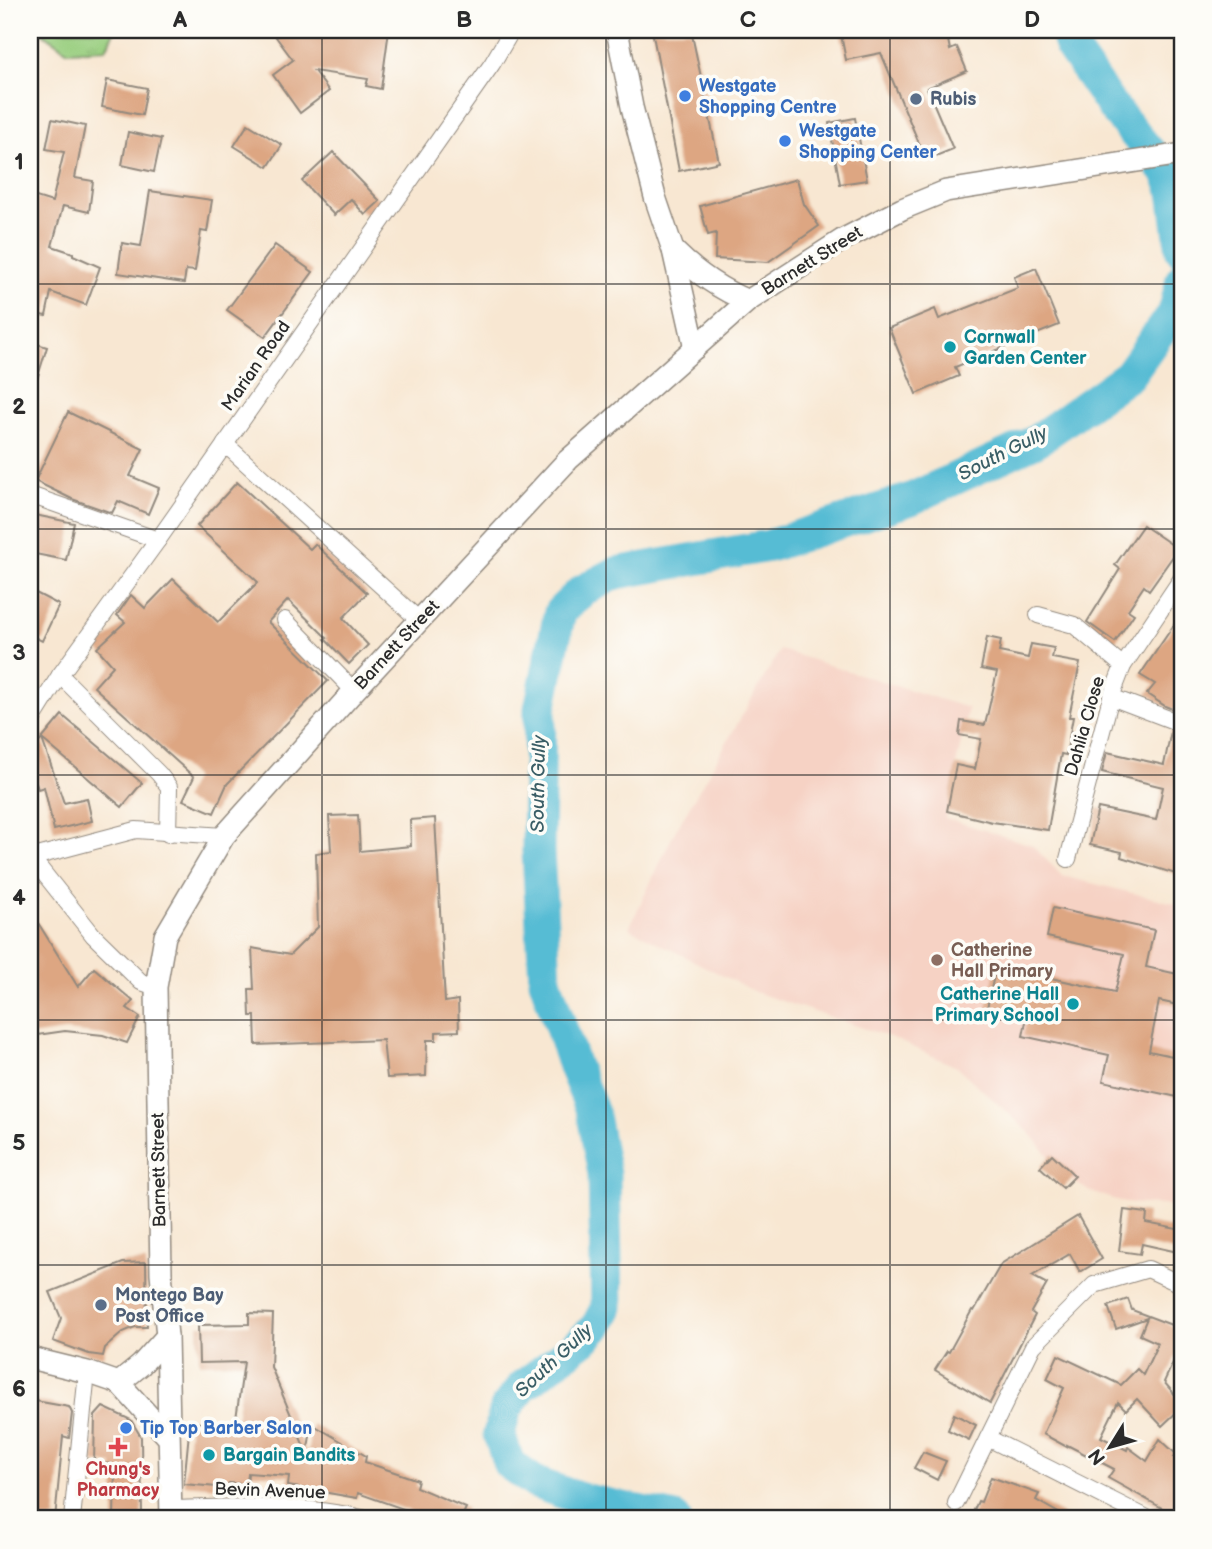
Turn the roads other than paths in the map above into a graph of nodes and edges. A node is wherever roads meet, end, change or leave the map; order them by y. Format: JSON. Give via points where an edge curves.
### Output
{"nodes":[{"id":1,"x":512,"y":30,"type":"edge"},
{"id":2,"x":617,"y":30,"type":"edge"},
{"id":3,"x":1182,"y":154,"type":"edge"},
{"id":4,"x":673,"y":250,"type":"junction"},
{"id":5,"x":748,"y":301,"type":"junction"},
{"id":6,"x":695,"y":348,"type":"junction"},
{"id":7,"x":225,"y":444,"type":"junction"},
{"id":8,"x":30,"y":495,"type":"edge"},
{"id":9,"x":158,"y":540,"type":"junction"},
{"id":10,"x":1182,"y":578,"type":"edge"},
{"id":11,"x":1038,"y":615,"type":"dead end"},
{"id":12,"x":285,"y":620,"type":"dead end"},
{"id":13,"x":420,"y":621,"type":"junction"},
{"id":14,"x":1123,"y":666,"type":"junction"},
{"id":15,"x":60,"y":675,"type":"junction"},
{"id":16,"x":354,"y":691,"type":"junction"},
{"id":17,"x":1111,"y":697,"type":"junction"},
{"id":18,"x":30,"y":723,"type":"edge"},
{"id":19,"x":1182,"y":724,"type":"edge"},
{"id":20,"x":168,"y":834,"type":"junction"},
{"id":21,"x":224,"y":836,"type":"junction"},
{"id":22,"x":30,"y":855,"type":"edge"},
{"id":23,"x":1068,"y":859,"type":"dead end"},
{"id":24,"x":156,"y":987,"type":"junction"},
{"id":25,"x":1182,"y":1285,"type":"edge"},
{"id":26,"x":167,"y":1336,"type":"junction"},
{"id":27,"x":30,"y":1358,"type":"edge"},
{"id":28,"x":87,"y":1372,"type":"junction"},
{"id":29,"x":119,"y":1383,"type":"junction"},
{"id":30,"x":167,"y":1436,"type":"junction"},
{"id":31,"x":988,"y":1437,"type":"junction"},
{"id":32,"x":956,"y":1503,"type":"dead end"},
{"id":33,"x":171,"y":1514,"type":"edge"},
{"id":34,"x":310,"y":1515,"type":"edge"},
{"id":35,"x":72,"y":1519,"type":"edge"},
{"id":36,"x":366,"y":1519,"type":"edge"},
{"id":37,"x":1149,"y":1519,"type":"edge"}],
"edges":[{"from":1,"to":7,"type":"street","name":"Marian Road"},
{"from":2,"to":4,"type":"main road","via":[[632,107]]},
{"from":3,"to":5,"type":"main road","name":"Barnett Street","via":[[946,191],[842,240]]},
{"from":4,"to":5,"type":"main road","via":[[694,271]]},
{"from":4,"to":6,"type":"main road"},
{"from":5,"to":6,"type":"main road","name":"Barnett Street"},
{"from":6,"to":13,"type":"main road","name":"Barnett Street","via":[[568,460]]},
{"from":7,"to":9,"type":"street","name":"Marian Road"},
{"from":7,"to":13,"type":"street"},
{"from":8,"to":9,"type":"street"},
{"from":9,"to":15,"type":"street","name":"Marian Road"},
{"from":10,"to":14,"type":"street","name":"Dahlia Close"},
{"from":11,"to":14,"type":"street","via":[[1074,625]]},
{"from":12,"to":16,"type":"street"},
{"from":13,"to":16,"type":"main road","name":"Barnett Street"},
{"from":14,"to":17,"type":"street","name":"Dahlia Close"},
{"from":15,"to":18,"type":"street","name":"Marian Road"},
{"from":15,"to":20,"type":"street","via":[[169,787]]},
{"from":16,"to":21,"type":"main road","name":"Barnett Street"},
{"from":17,"to":19,"type":"street"},
{"from":17,"to":23,"type":"street","name":"Dahlia Close"},
{"from":20,"to":21,"type":"street"},
{"from":20,"to":22,"type":"street","via":[[136,830]]},
{"from":21,"to":24,"type":"main road","name":"Barnett Street","via":[[165,936]]},
{"from":22,"to":24,"type":"street","via":[[93,935],[141,982]]},
{"from":24,"to":26,"type":"main road","name":"Barnett Street","via":[[161,1273]]},
{"from":25,"to":31,"type":"street","via":[[1149,1269],[1094,1285],[1033,1346]]},
{"from":26,"to":29,"type":"main road"},
{"from":26,"to":30,"type":"main road","name":"Barnett Street"},
{"from":27,"to":28,"type":"main road"},
{"from":28,"to":29,"type":"main road"},
{"from":28,"to":35,"type":"street"},
{"from":29,"to":30,"type":"main road"},
{"from":30,"to":33,"type":"main road","name":"Barnett Street"},
{"from":31,"to":32,"type":"street"},
{"from":31,"to":37,"type":"street"},
{"from":33,"to":34,"type":"street","name":"Bevin Avenue","via":[[259,1506]]},
{"from":34,"to":36,"type":"street","name":"Bevin Avenue","via":[[342,1513]]}]}
